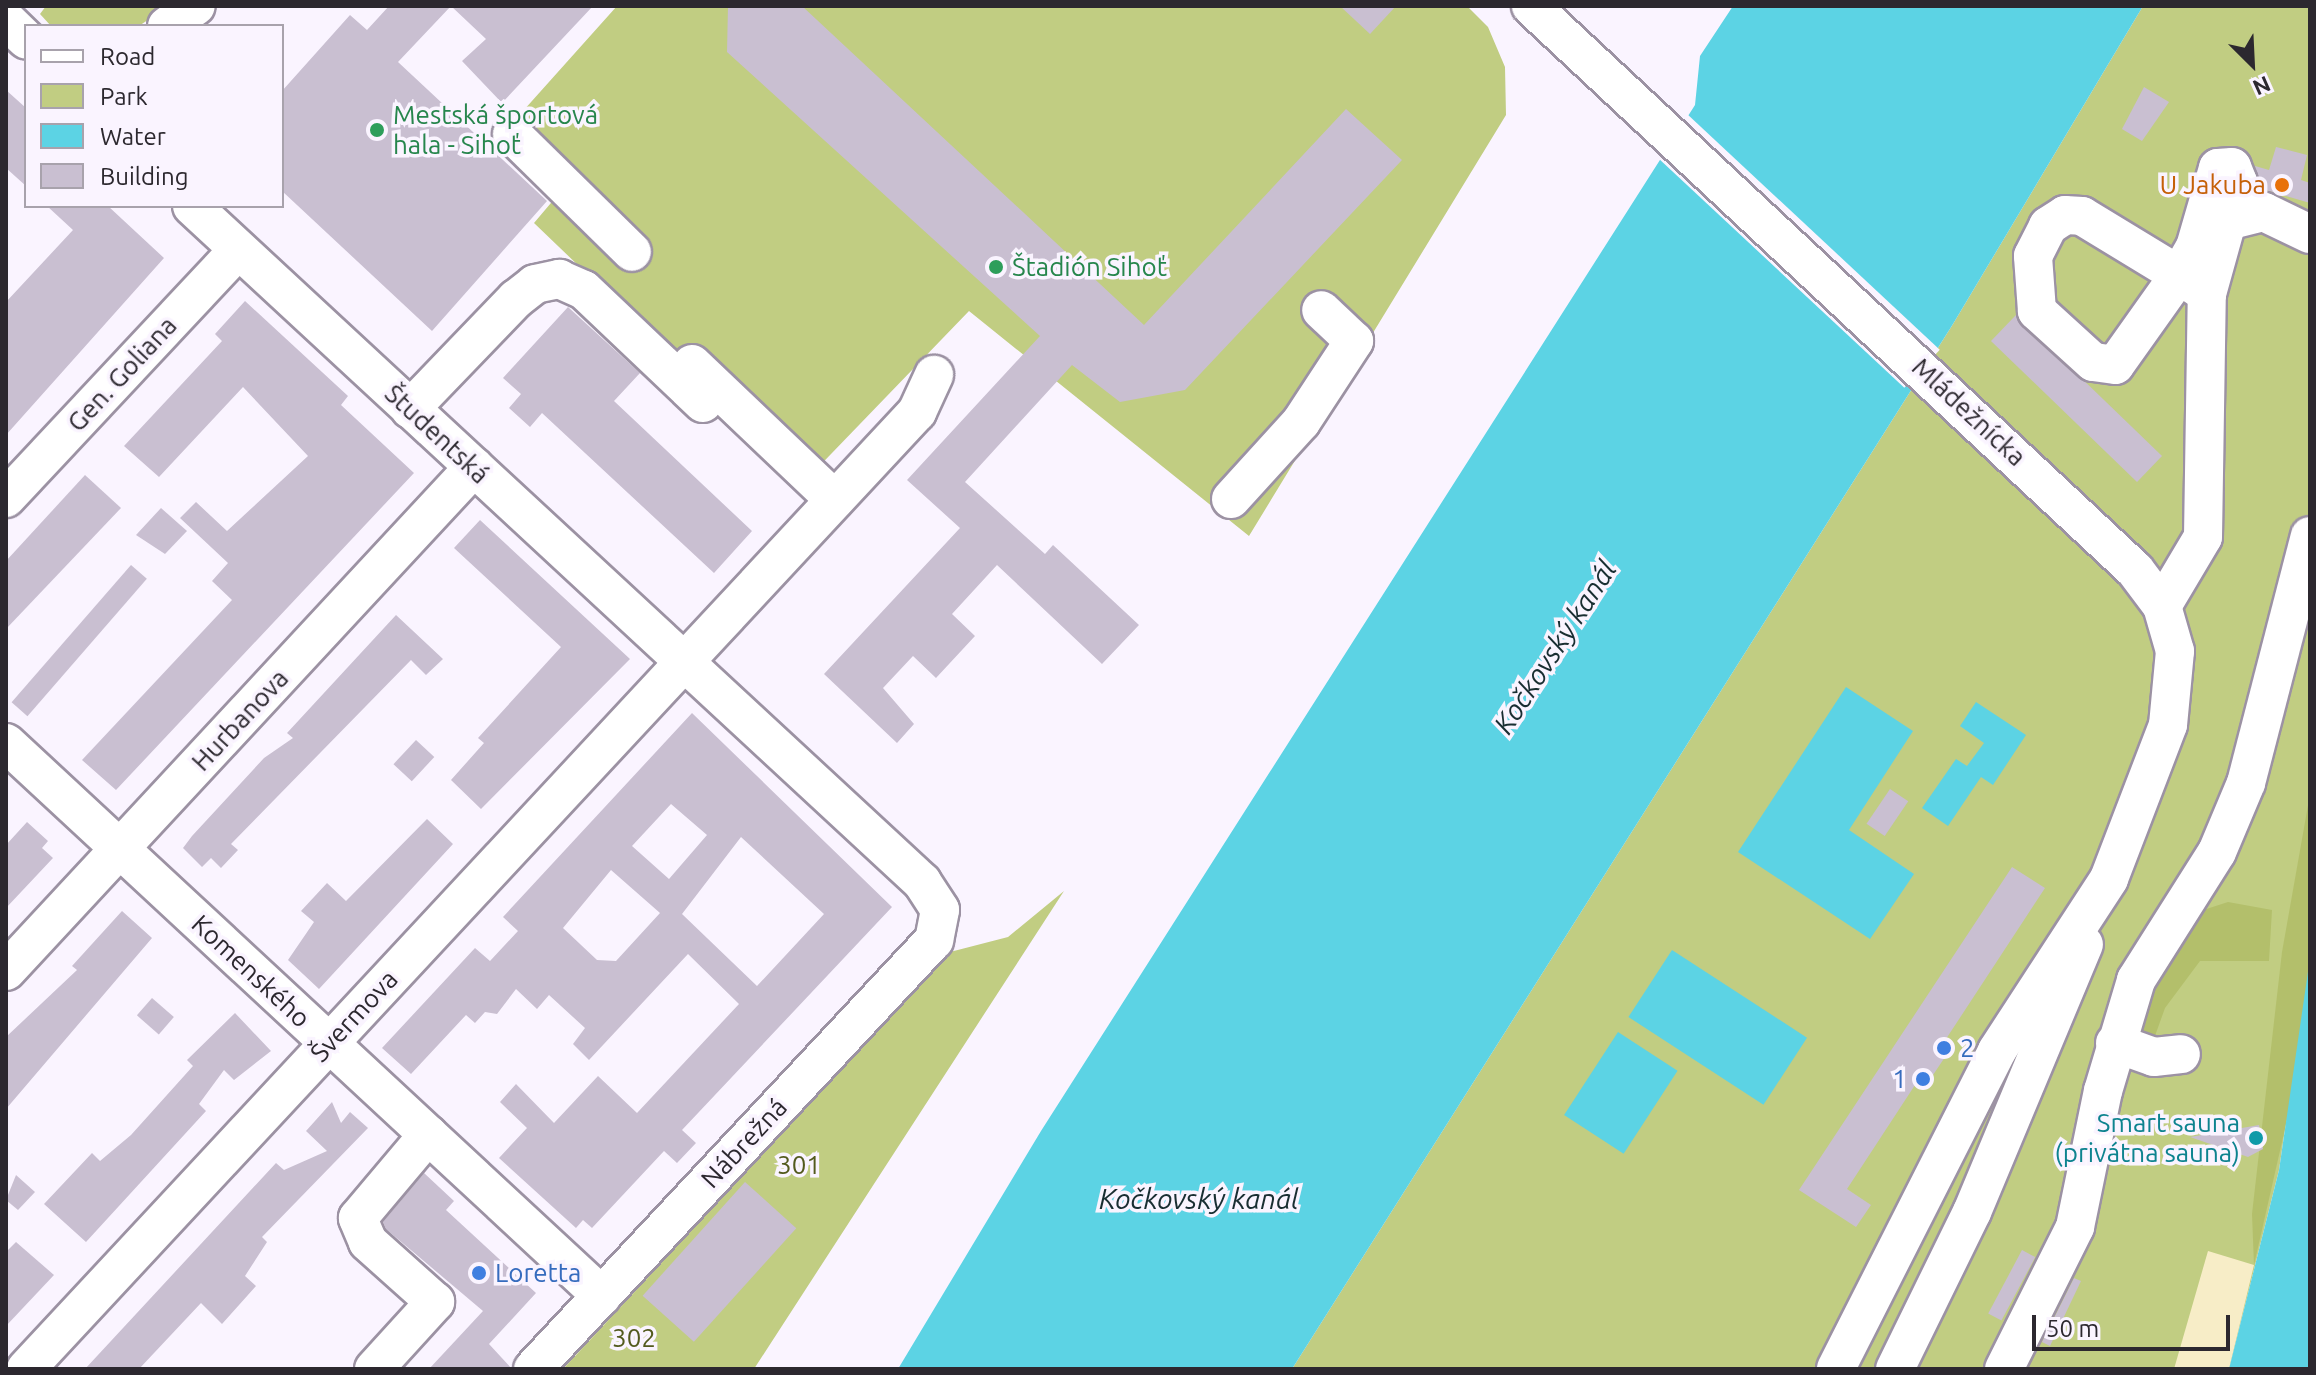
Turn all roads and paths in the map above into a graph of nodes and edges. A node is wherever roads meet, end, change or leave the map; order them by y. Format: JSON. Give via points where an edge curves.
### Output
{"nodes":[{"id":1,"x":196,"y":6,"type":"edge"},
{"id":2,"x":1531,"y":6,"type":"edge"},
{"id":3,"x":6,"y":20,"type":"edge"},
{"id":4,"x":170,"y":24,"type":"edge"},
{"id":5,"x":24,"y":37,"type":"edge"},
{"id":6,"x":512,"y":134,"type":"dead end"},
{"id":7,"x":194,"y":208,"type":"edge"},
{"id":8,"x":2227,"y":221,"type":"junction"},
{"id":9,"x":2310,"y":234,"type":"edge"},
{"id":10,"x":238,"y":250,"type":"junction"},
{"id":11,"x":632,"y":252,"type":"dead end"},
{"id":12,"x":2193,"y":284,"type":"junction"},
{"id":13,"x":633,"y":308,"type":"dead end"},
{"id":14,"x":1321,"y":310,"type":"dead end"},
{"id":15,"x":934,"y":375,"type":"dead end"},
{"id":16,"x":703,"y":403,"type":"dead end"},
{"id":17,"x":410,"y":409,"type":"junction"},
{"id":18,"x":474,"y":467,"type":"junction"},
{"id":19,"x":6,"y":498,"type":"edge"},
{"id":20,"x":1231,"y":499,"type":"dead end"},
{"id":21,"x":835,"y":500,"type":"junction"},
{"id":22,"x":2310,"y":536,"type":"edge"},
{"id":23,"x":2162,"y":606,"type":"junction"},
{"id":24,"x":681,"y":662,"type":"junction"},
{"id":25,"x":6,"y":743,"type":"edge"},
{"id":26,"x":120,"y":849,"type":"junction"},
{"id":27,"x":940,"y":910,"type":"joint"},
{"id":28,"x":2092,"y":910,"type":"junction"},
{"id":29,"x":6,"y":971,"type":"edge"},
{"id":30,"x":2115,"y":1043,"type":"junction"},
{"id":31,"x":328,"y":1044,"type":"junction"},
{"id":32,"x":2181,"y":1054,"type":"dead end"},
{"id":33,"x":428,"y":1135,"type":"junction"},
{"id":34,"x":602,"y":1296,"type":"junction"},
{"id":35,"x":26,"y":1369,"type":"edge"},
{"id":36,"x":374,"y":1369,"type":"edge"},
{"id":37,"x":533,"y":1369,"type":"edge"},
{"id":38,"x":1836,"y":1369,"type":"edge"},
{"id":39,"x":1895,"y":1369,"type":"edge"},
{"id":40,"x":2004,"y":1369,"type":"edge"}],
"edges":[{"from":1,"to":4,"type":"street"},
{"from":2,"to":23,"type":"street","name":"Mládežnícka","via":[[1980,422],[2135,570]]},
{"from":3,"to":5,"type":"street"},
{"from":6,"to":11,"type":"street"},
{"from":7,"to":10,"type":"street","name":"Študentská"},
{"from":8,"to":9,"type":"street","via":[[2264,212]]},
{"from":8,"to":12,"type":"street"},
{"from":8,"to":12,"type":"street","via":[[2238,182],[2232,167],[2218,168],[2195,247]]},
{"from":10,"to":17,"type":"street","name":"Študentská"},
{"from":10,"to":19,"type":"street","name":"Gen. Goliana"},
{"from":12,"to":23,"type":"street","via":[[2203,537]]},
{"from":13,"to":21,"type":"street"},
{"from":14,"to":20,"type":"street","via":[[1354,341],[1301,422]]},
{"from":15,"to":21,"type":"street","via":[[917,412]]},
{"from":16,"to":17,"type":"street","via":[[584,290],[559,279],[535,284],[516,299]]},
{"from":17,"to":18,"type":"street","name":"Študentská"},
{"from":18,"to":24,"type":"street","name":"Študentská"},
{"from":18,"to":26,"type":"street","name":"Hurbanova"},
{"from":21,"to":24,"type":"street"},
{"from":22,"to":30,"type":"street","via":[[2246,783],[2217,852],[2136,980]]},
{"from":23,"to":28,"type":"street","name":"Mládežnícka","via":[[2175,651],[2168,725],[2135,821]]},
{"from":24,"to":27,"type":"street","name":"Študentská","via":[[922,882]]},
{"from":24,"to":31,"type":"street","name":"Švermova"},
{"from":25,"to":26,"type":"street","name":"Komenského"},
{"from":26,"to":29,"type":"street","name":"Hurbanova"},
{"from":26,"to":31,"type":"street","name":"Komenského"},
{"from":27,"to":34,"type":"street","name":"Nábrežná","via":[[934,940]]},
{"from":28,"to":38,"type":"street","via":[[1997,1051]]},
{"from":28,"to":39,"type":"street","via":[[2077,973]]},
{"from":30,"to":32,"type":"street","via":[[2154,1057]]},
{"from":30,"to":40,"type":"street","via":[[2075,1227]]},
{"from":31,"to":33,"type":"street","name":"Komenského"},
{"from":31,"to":35,"type":"street","name":"Švermova"},
{"from":33,"to":34,"type":"street","name":"Komenského"},
{"from":33,"to":36,"type":"street","via":[[358,1218],[368,1242],[435,1302]]},
{"from":34,"to":37,"type":"street","name":"Nábrežná"}]}
